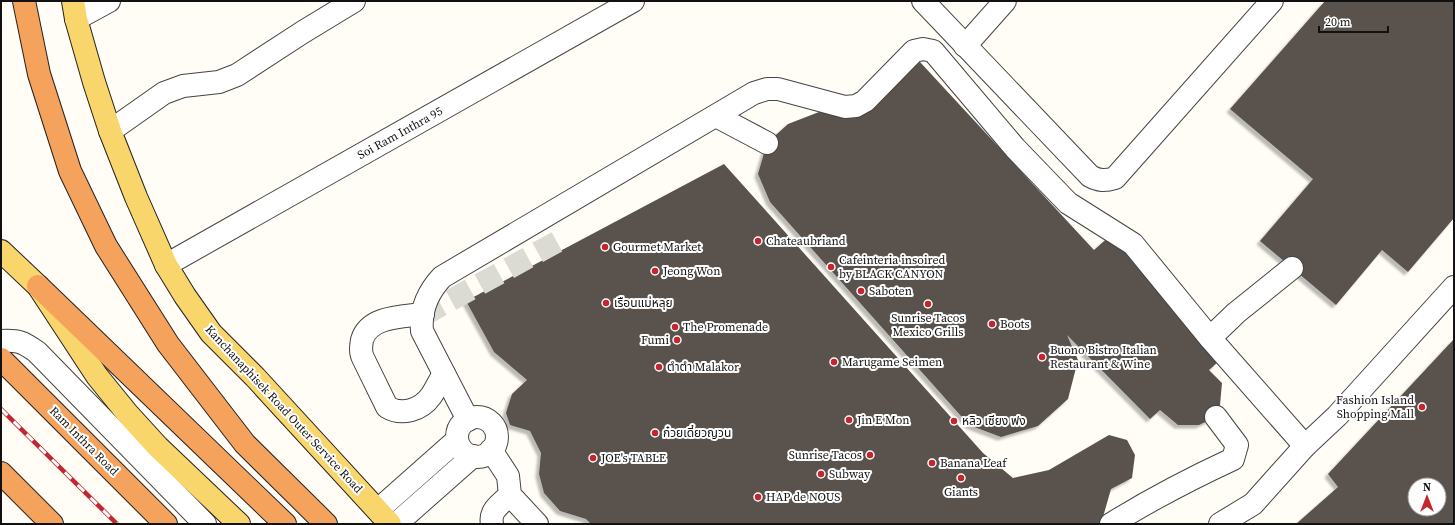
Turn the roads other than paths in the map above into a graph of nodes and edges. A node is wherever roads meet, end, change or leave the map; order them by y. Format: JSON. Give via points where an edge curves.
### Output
{"nodes":[{"id":1,"x":24,"y":1,"type":"edge"},
{"id":2,"x":110,"y":1,"type":"edge"},
{"id":3,"x":354,"y":1,"type":"edge"},
{"id":4,"x":633,"y":1,"type":"edge"},
{"id":5,"x":923,"y":1,"type":"edge"},
{"id":6,"x":1005,"y":1,"type":"edge"},
{"id":7,"x":1272,"y":1,"type":"edge"},
{"id":8,"x":75,"y":10,"type":"edge"},
{"id":9,"x":965,"y":46,"type":"junction"},
{"id":10,"x":716,"y":116,"type":"junction"},
{"id":11,"x":110,"y":131,"type":"junction"},
{"id":12,"x":767,"y":143,"type":"dead end"},
{"id":13,"x":1,"y":251,"type":"edge"},
{"id":14,"x":166,"y":265,"type":"junction"},
{"id":15,"x":1292,"y":268,"type":"dead end"},
{"id":16,"x":38,"y":286,"type":"junction"},
{"id":17,"x":1454,"y":287,"type":"edge"},
{"id":18,"x":422,"y":314,"type":"junction"},
{"id":19,"x":1210,"y":338,"type":"junction"},
{"id":20,"x":1,"y":341,"type":"edge"},
{"id":21,"x":1,"y":359,"type":"edge"},
{"id":22,"x":444,"y":374,"type":"junction"},
{"id":23,"x":1216,"y":417,"type":"dead end"},
{"id":24,"x":468,"y":420,"type":"junction"},
{"id":25,"x":457,"y":440,"type":"junction"},
{"id":26,"x":1305,"y":446,"type":"junction"},
{"id":27,"x":482,"y":453,"type":"junction"},
{"id":28,"x":1,"y":473,"type":"edge"},
{"id":29,"x":510,"y":495,"type":"junction"},
{"id":30,"x":384,"y":517,"type":"edge"},
{"id":31,"x":52,"y":524,"type":"edge"},
{"id":32,"x":166,"y":524,"type":"edge"},
{"id":33,"x":205,"y":524,"type":"edge"},
{"id":34,"x":239,"y":524,"type":"edge"},
{"id":35,"x":285,"y":524,"type":"edge"},
{"id":36,"x":326,"y":524,"type":"edge"},
{"id":37,"x":396,"y":524,"type":"edge"},
{"id":38,"x":492,"y":524,"type":"edge"},
{"id":39,"x":537,"y":524,"type":"edge"},
{"id":40,"x":1111,"y":524,"type":"edge"},
{"id":41,"x":1220,"y":524,"type":"edge"}],
"edges":[{"from":1,"to":36,"type":"highway","via":[[39,74],[70,171],[106,246],[168,344],[245,444]]},
{"from":2,"to":8,"type":"street"},
{"from":3,"to":11,"type":"street","via":[[236,75],[218,82],[183,86],[164,94]]},
{"from":4,"to":14,"type":"street","name":"Soi Ram Inthra 95"},
{"from":5,"to":9,"type":"street"},
{"from":6,"to":9,"type":"street"},
{"from":7,"to":9,"type":"street","via":[[1115,178],[1106,181],[1090,176]]},
{"from":8,"to":11,"type":"main road","name":"Kanchanaphisek Road Outer Service Road"},
{"from":10,"to":12,"type":"street"},
{"from":10,"to":18,"type":"street","via":[[442,277],[429,294]]},
{"from":10,"to":19,"type":"street","via":[[754,94],[771,89],[845,107],[858,105],[914,51],[933,51],[1011,152],[1068,203],[1133,244]]},
{"from":11,"to":14,"type":"main road","name":"Kanchanaphisek Road Outer Service Road"},
{"from":13,"to":16,"type":"main road"},
{"from":14,"to":30,"type":"main road","name":"Kanchanaphisek Road Outer Service Road","via":[[211,333]]},
{"from":15,"to":19,"type":"street","via":[[1236,313]]},
{"from":16,"to":34,"type":"main road","via":[[97,376],[127,413],[158,447]]},
{"from":16,"to":35,"type":"highway"},
{"from":17,"to":26,"type":"street","via":[[1337,416]]},
{"from":18,"to":22,"type":"street","via":[[422,332]]},
{"from":18,"to":22,"type":"street","via":[[385,320],[371,326],[362,342],[362,358],[387,407],[395,412],[405,412],[423,404]]},
{"from":19,"to":26,"type":"street"},
{"from":20,"to":33,"type":"street","via":[[23,342],[38,352]]},
{"from":21,"to":32,"type":"highway","name":"Ram Inthra Road"},
{"from":22,"to":24,"type":"street"},
{"from":23,"to":40,"type":"street","via":[[1237,444],[1234,459],[1194,477]]},
{"from":24,"to":25,"type":"street","via":[[459,428]]},
{"from":24,"to":27,"type":"street","via":[[480,417],[494,428],[496,442]]},
{"from":25,"to":27,"type":"street","via":[[463,451]]},
{"from":25,"to":30,"type":"street"},
{"from":26,"to":41,"type":"street","via":[[1253,504]]},
{"from":27,"to":29,"type":"street","via":[[508,476]]},
{"from":27,"to":37,"type":"street"},
{"from":28,"to":31,"type":"highway"},
{"from":29,"to":38,"type":"street","via":[[493,511]]},
{"from":29,"to":39,"type":"street"}]}
